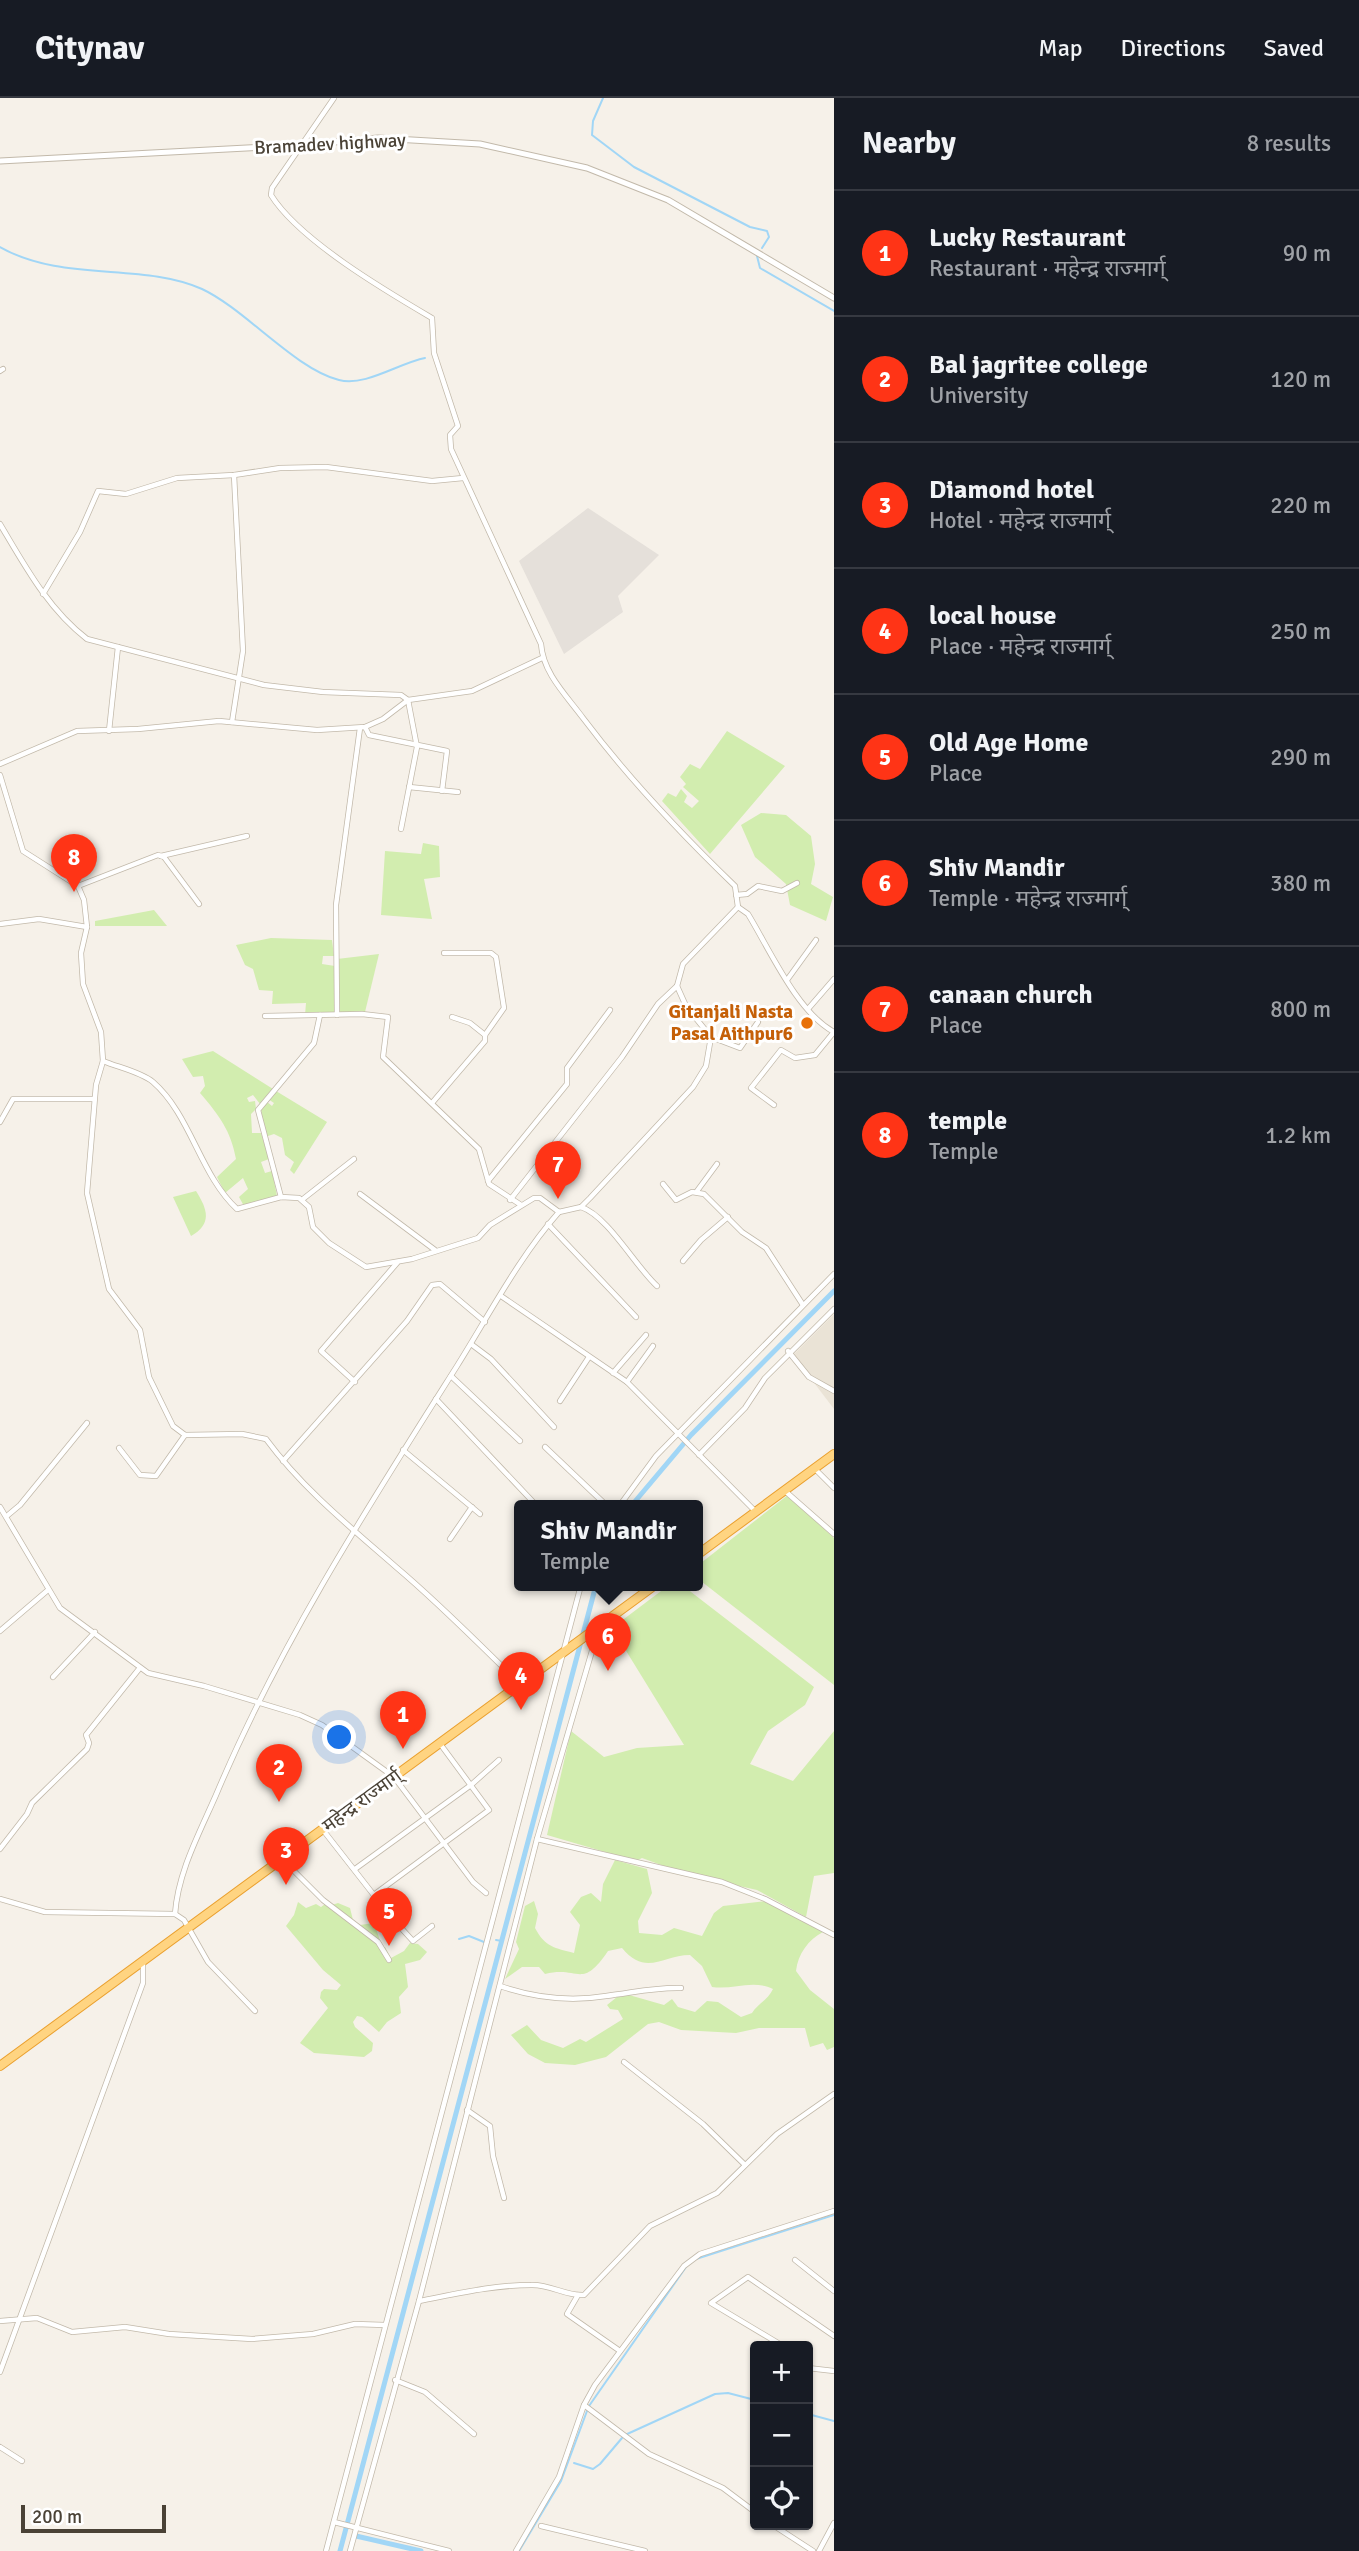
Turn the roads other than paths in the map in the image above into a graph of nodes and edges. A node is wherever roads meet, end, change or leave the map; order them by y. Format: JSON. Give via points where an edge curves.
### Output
{"nodes":[{"id":1,"x":334,"y":98,"type":"edge"},
{"id":2,"x":302,"y":145,"type":"junction"},
{"id":3,"x":0,"y":161,"type":"edge"},
{"id":4,"x":834,"y":298,"type":"edge"},
{"id":5,"x":234,"y":475,"type":"junction"},
{"id":6,"x":463,"y":478,"type":"junction"},
{"id":7,"x":0,"y":524,"type":"edge"},
{"id":8,"x":43,"y":594,"type":"junction"},
{"id":9,"x":118,"y":647,"type":"junction"},
{"id":10,"x":542,"y":657,"type":"junction"},
{"id":11,"x":240,"y":680,"type":"junction"},
{"id":12,"x":408,"y":700,"type":"junction"},
{"id":13,"x":232,"y":722,"type":"junction"},
{"id":14,"x":362,"y":727,"type":"junction"},
{"id":15,"x":109,"y":731,"type":"junction"},
{"id":16,"x":417,"y":747,"type":"junction"},
{"id":17,"x":0,"y":764,"type":"edge"},
{"id":18,"x":0,"y":775,"type":"edge"},
{"id":19,"x":409,"y":787,"type":"junction"},
{"id":20,"x":442,"y":791,"type":"junction"},
{"id":21,"x":458,"y":792,"type":"dead end"},
{"id":22,"x":401,"y":829,"type":"dead end"},
{"id":23,"x":247,"y":836,"type":"dead end"},
{"id":24,"x":160,"y":856,"type":"junction"},
{"id":25,"x":797,"y":883,"type":"dead end"},
{"id":26,"x":78,"y":886,"type":"junction"},
{"id":27,"x":736,"y":895,"type":"junction"},
{"id":28,"x":199,"y":904,"type":"dead end"},
{"id":29,"x":738,"y":907,"type":"junction"},
{"id":30,"x":0,"y":924,"type":"edge"},
{"id":31,"x":87,"y":927,"type":"junction"},
{"id":32,"x":816,"y":940,"type":"dead end"},
{"id":33,"x":444,"y":953,"type":"dead end"},
{"id":34,"x":834,"y":979,"type":"edge"},
{"id":35,"x":787,"y":980,"type":"junction"},
{"id":36,"x":677,"y":986,"type":"junction"},
{"id":37,"x":808,"y":1009,"type":"junction"},
{"id":38,"x":610,"y":1010,"type":"dead end"},
{"id":39,"x":337,"y":1014,"type":"junction"},
{"id":40,"x":320,"y":1015,"type":"junction"},
{"id":41,"x":265,"y":1016,"type":"dead end"},
{"id":42,"x":452,"y":1017,"type":"dead end"},
{"id":43,"x":758,"y":1022,"type":"dead end"},
{"id":44,"x":834,"y":1032,"type":"edge"},
{"id":45,"x":485,"y":1035,"type":"junction"},
{"id":46,"x":712,"y":1037,"type":"junction"},
{"id":47,"x":103,"y":1061,"type":"junction"},
{"id":48,"x":94,"y":1099,"type":"junction"},
{"id":49,"x":432,"y":1103,"type":"junction"},
{"id":50,"x":774,"y":1105,"type":"dead end"},
{"id":51,"x":0,"y":1122,"type":"edge"},
{"id":52,"x":354,"y":1159,"type":"dead end"},
{"id":53,"x":717,"y":1164,"type":"dead end"},
{"id":54,"x":488,"y":1181,"type":"junction"},
{"id":55,"x":663,"y":1184,"type":"dead end"},
{"id":56,"x":696,"y":1192,"type":"junction"},
{"id":57,"x":360,"y":1194,"type":"dead end"},
{"id":58,"x":281,"y":1197,"type":"junction"},
{"id":59,"x":303,"y":1199,"type":"junction"},
{"id":60,"x":510,"y":1200,"type":"junction"},
{"id":61,"x":522,"y":1206,"type":"junction"},
{"id":62,"x":581,"y":1207,"type":"junction"},
{"id":63,"x":559,"y":1212,"type":"junction"},
{"id":64,"x":728,"y":1217,"type":"junction"},
{"id":65,"x":548,"y":1224,"type":"junction"},
{"id":66,"x":435,"y":1250,"type":"junction"},
{"id":67,"x":683,"y":1261,"type":"dead end"},
{"id":68,"x":397,"y":1263,"type":"junction"},
{"id":69,"x":834,"y":1274,"type":"edge"},
{"id":70,"x":657,"y":1286,"type":"dead end"},
{"id":71,"x":501,"y":1296,"type":"junction"},
{"id":72,"x":803,"y":1305,"type":"junction"},
{"id":73,"x":834,"y":1309,"type":"edge"},
{"id":74,"x":636,"y":1317,"type":"dead end"},
{"id":75,"x":485,"y":1322,"type":"junction"},
{"id":76,"x":646,"y":1335,"type":"dead end"},
{"id":77,"x":471,"y":1344,"type":"junction"},
{"id":78,"x":653,"y":1346,"type":"dead end"},
{"id":79,"x":789,"y":1353,"type":"junction"},
{"id":80,"x":589,"y":1357,"type":"junction"},
{"id":81,"x":613,"y":1373,"type":"junction"},
{"id":82,"x":451,"y":1376,"type":"junction"},
{"id":83,"x":355,"y":1382,"type":"junction"},
{"id":84,"x":627,"y":1382,"type":"junction"},
{"id":85,"x":834,"y":1391,"type":"edge"},
{"id":86,"x":436,"y":1399,"type":"junction"},
{"id":87,"x":560,"y":1401,"type":"dead end"},
{"id":88,"x":86,"y":1423,"type":"dead end"},
{"id":89,"x":554,"y":1427,"type":"dead end"},
{"id":90,"x":185,"y":1435,"type":"junction"},
{"id":91,"x":682,"y":1436,"type":"junction"},
{"id":92,"x":520,"y":1441,"type":"dead end"},
{"id":93,"x":545,"y":1447,"type":"dead end"},
{"id":94,"x":119,"y":1448,"type":"dead end"},
{"id":95,"x":402,"y":1450,"type":"junction"},
{"id":96,"x":834,"y":1454,"type":"edge"},
{"id":97,"x":699,"y":1455,"type":"junction"},
{"id":98,"x":283,"y":1461,"type":"junction"},
{"id":99,"x":815,"y":1469,"type":"junction"},
{"id":100,"x":834,"y":1488,"type":"edge"},
{"id":101,"x":785,"y":1491,"type":"junction"},
{"id":102,"x":531,"y":1500,"type":"edge"},
{"id":103,"x":601,"y":1500,"type":"edge"},
{"id":104,"x":623,"y":1500,"type":"edge"},
{"id":105,"x":0,"y":1507,"type":"edge"},
{"id":106,"x":472,"y":1507,"type":"junction"},
{"id":107,"x":756,"y":1513,"type":"junction"},
{"id":108,"x":480,"y":1514,"type":"dead end"},
{"id":109,"x":8,"y":1515,"type":"junction"},
{"id":110,"x":352,"y":1532,"type":"junction"},
{"id":111,"x":834,"y":1534,"type":"edge"},
{"id":112,"x":450,"y":1539,"type":"dead end"},
{"id":113,"x":703,"y":1551,"type":"edge"},
{"id":114,"x":48,"y":1590,"type":"junction"},
{"id":115,"x":580,"y":1591,"type":"edge"},
{"id":116,"x":647,"y":1591,"type":"edge"},
{"id":117,"x":596,"y":1628,"type":"junction"},
{"id":118,"x":0,"y":1631,"type":"edge"},
{"id":119,"x":95,"y":1632,"type":"junction"},
{"id":120,"x":566,"y":1650,"type":"junction"},
{"id":121,"x":139,"y":1669,"type":"junction"},
{"id":122,"x":53,"y":1677,"type":"dead end"},
{"id":123,"x":522,"y":1686,"type":"junction"},
{"id":124,"x":257,"y":1704,"type":"junction"},
{"id":125,"x":441,"y":1745,"type":"junction"},
{"id":126,"x":499,"y":1760,"type":"dead end"},
{"id":127,"x":394,"y":1777,"type":"junction"},
{"id":128,"x":471,"y":1785,"type":"junction"},
{"id":129,"x":426,"y":1816,"type":"junction"},
{"id":130,"x":323,"y":1830,"type":"junction"},
{"id":131,"x":537,"y":1839,"type":"junction"},
{"id":132,"x":446,"y":1842,"type":"junction"},
{"id":133,"x":0,"y":1849,"type":"edge"},
{"id":134,"x":282,"y":1859,"type":"junction"},
{"id":135,"x":355,"y":1869,"type":"junction"},
{"id":136,"x":486,"y":1893,"type":"dead end"},
{"id":137,"x":375,"y":1894,"type":"junction"},
{"id":138,"x":0,"y":1899,"type":"edge"},
{"id":139,"x":175,"y":1914,"type":"junction"},
{"id":140,"x":188,"y":1926,"type":"junction"},
{"id":141,"x":432,"y":1926,"type":"dead end"},
{"id":142,"x":834,"y":1935,"type":"edge"},
{"id":143,"x":143,"y":1960,"type":"junction"},
{"id":144,"x":389,"y":1960,"type":"dead end"},
{"id":145,"x":500,"y":1986,"type":"junction"},
{"id":146,"x":681,"y":1988,"type":"dead end"},
{"id":147,"x":255,"y":2011,"type":"dead end"},
{"id":148,"x":624,"y":2062,"type":"dead end"},
{"id":149,"x":0,"y":2066,"type":"edge"},
{"id":150,"x":834,"y":2094,"type":"edge"},
{"id":151,"x":467,"y":2110,"type":"junction"},
{"id":152,"x":746,"y":2165,"type":"junction"},
{"id":153,"x":504,"y":2198,"type":"dead end"},
{"id":154,"x":834,"y":2211,"type":"edge"},
{"id":155,"x":795,"y":2260,"type":"dead end"},
{"id":156,"x":834,"y":2291,"type":"edge"},
{"id":157,"x":578,"y":2295,"type":"junction"},
{"id":158,"x":419,"y":2301,"type":"junction"},
{"id":159,"x":19,"y":2319,"type":"junction"},
{"id":160,"x":0,"y":2321,"type":"edge"},
{"id":161,"x":385,"y":2325,"type":"junction"},
{"id":162,"x":834,"y":2336,"type":"edge"},
{"id":163,"x":775,"y":2341,"type":"edge"},
{"id":164,"x":620,"y":2351,"type":"junction"},
{"id":165,"x":813,"y":2369,"type":"edge"},
{"id":166,"x":834,"y":2371,"type":"edge"},
{"id":167,"x":0,"y":2372,"type":"edge"},
{"id":168,"x":396,"y":2380,"type":"junction"},
{"id":169,"x":584,"y":2405,"type":"junction"},
{"id":170,"x":474,"y":2434,"type":"dead end"},
{"id":171,"x":0,"y":2447,"type":"edge"},
{"id":172,"x":22,"y":2461,"type":"dead end"},
{"id":173,"x":750,"y":2508,"type":"edge"},
{"id":174,"x":336,"y":2523,"type":"junction"},
{"id":175,"x":834,"y":2523,"type":"edge"},
{"id":176,"x":541,"y":2526,"type":"dead end"},
{"id":177,"x":356,"y":2528,"type":"junction"},
{"id":178,"x":782,"y":2530,"type":"edge"},
{"id":179,"x":326,"y":2551,"type":"edge"},
{"id":180,"x":350,"y":2551,"type":"edge"},
{"id":181,"x":449,"y":2551,"type":"edge"},
{"id":182,"x":516,"y":2551,"type":"edge"},
{"id":183,"x":645,"y":2551,"type":"edge"},
{"id":184,"x":813,"y":2551,"type":"edge"},
{"id":185,"x":819,"y":2551,"type":"edge"}],
"edges":[{"from":1,"to":2,"type":"street"},
{"from":2,"to":3,"type":"street","name":"Bramadev highway"},
{"from":2,"to":4,"type":"street","name":"Bramadev highway","via":[[378,138],[480,144],[587,168],[668,200]]},
{"from":2,"to":6,"type":"street","via":[[271,195],[309,233],[366,278],[432,318],[434,353],[458,426],[450,435],[451,449]]},
{"from":5,"to":6,"type":"street","via":[[280,467],[326,467],[432,481]]},
{"from":5,"to":8,"type":"street","via":[[177,478],[126,494],[99,491]]},
{"from":5,"to":11,"type":"street","via":[[243,631]]},
{"from":6,"to":10,"type":"street","via":[[541,644]]},
{"from":7,"to":8,"type":"street"},
{"from":8,"to":9,"type":"street","via":[[64,622],[87,639]]},
{"from":9,"to":11,"type":"street"},
{"from":9,"to":15,"type":"street"},
{"from":10,"to":12,"type":"street","via":[[472,691]]},
{"from":10,"to":27,"type":"street","via":[[554,680],[641,792],[736,886]]},
{"from":11,"to":12,"type":"street","via":[[323,692],[401,695]]},
{"from":11,"to":13,"type":"street"},
{"from":12,"to":14,"type":"street","via":[[383,719]]},
{"from":12,"to":16,"type":"street"},
{"from":13,"to":14,"type":"street","via":[[317,730]]},
{"from":13,"to":15,"type":"street"},
{"from":14,"to":16,"type":"street","via":[[369,735]]},
{"from":14,"to":39,"type":"street","via":[[336,905]]},
{"from":15,"to":17,"type":"street","via":[[77,731]]},
{"from":16,"to":19,"type":"street"},
{"from":16,"to":20,"type":"street","via":[[447,751]]},
{"from":18,"to":26,"type":"street","via":[[23,851]]},
{"from":19,"to":20,"type":"street"},
{"from":19,"to":22,"type":"street"},
{"from":20,"to":21,"type":"street"},
{"from":23,"to":24,"type":"street"},
{"from":24,"to":26,"type":"street"},
{"from":24,"to":28,"type":"street"},
{"from":25,"to":27,"type":"street","via":[[782,891],[758,886]]},
{"from":26,"to":31,"type":"street"},
{"from":27,"to":29,"type":"street"},
{"from":29,"to":35,"type":"street","via":[[748,914]]},
{"from":29,"to":36,"type":"street","via":[[683,964]]},
{"from":30,"to":31,"type":"street","via":[[38,919]]},
{"from":31,"to":47,"type":"street","via":[[81,953],[83,984],[101,1032]]},
{"from":32,"to":35,"type":"street"},
{"from":33,"to":45,"type":"street","via":[[491,953],[496,957],[504,1007]]},
{"from":34,"to":37,"type":"street"},
{"from":35,"to":37,"type":"street"},
{"from":36,"to":46,"type":"street","via":[[686,1006]]},
{"from":36,"to":60,"type":"street","via":[[658,1004]]},
{"from":37,"to":44,"type":"street"},
{"from":38,"to":54,"type":"street","via":[[567,1068],[567,1084]]},
{"from":39,"to":40,"type":"street"},
{"from":39,"to":49,"type":"street","via":[[388,1017],[383,1057]]},
{"from":40,"to":41,"type":"street"},
{"from":40,"to":58,"type":"street","via":[[314,1043],[258,1110]]},
{"from":42,"to":45,"type":"street"},
{"from":43,"to":46,"type":"street","via":[[740,1048]]},
{"from":44,"to":50,"type":"street","via":[[815,1055],[795,1058],[781,1050],[751,1088]]},
{"from":45,"to":49,"type":"street","via":[[461,1072]]},
{"from":46,"to":62,"type":"street","via":[[706,1066],[693,1087]]},
{"from":47,"to":48,"type":"street"},
{"from":47,"to":58,"type":"street","via":[[152,1081],[184,1125],[224,1196],[237,1209]]},
{"from":48,"to":51,"type":"street","via":[[13,1099]]},
{"from":48,"to":90,"type":"street","via":[[87,1193],[98,1249],[109,1289],[140,1331],[156,1392],[173,1426]]},
{"from":49,"to":54,"type":"street","via":[[479,1149]]},
{"from":52,"to":59,"type":"street"},
{"from":53,"to":56,"type":"street"},
{"from":54,"to":60,"type":"street"},
{"from":55,"to":56,"type":"street","via":[[677,1200]]},
{"from":56,"to":64,"type":"street"},
{"from":57,"to":66,"type":"street"},
{"from":58,"to":59,"type":"street"},
{"from":59,"to":68,"type":"street","via":[[313,1227],[346,1257],[366,1267]]},
{"from":60,"to":61,"type":"street"},
{"from":61,"to":63,"type":"street","via":[[537,1197]]},
{"from":61,"to":66,"type":"street","via":[[490,1224],[478,1238]]},
{"from":62,"to":63,"type":"street"},
{"from":62,"to":70,"type":"street","via":[[589,1210]]},
{"from":63,"to":65,"type":"street"},
{"from":64,"to":67,"type":"street"},
{"from":64,"to":72,"type":"street","via":[[766,1248]]},
{"from":65,"to":71,"type":"street"},
{"from":65,"to":74,"type":"street"},
{"from":66,"to":68,"type":"street"},
{"from":68,"to":83,"type":"street","via":[[321,1351]]},
{"from":69,"to":72,"type":"street"},
{"from":71,"to":75,"type":"street"},
{"from":71,"to":80,"type":"street"},
{"from":72,"to":91,"type":"street"},
{"from":73,"to":79,"type":"street"},
{"from":75,"to":77,"type":"street"},
{"from":75,"to":83,"type":"street","via":[[440,1284],[432,1285]]},
{"from":76,"to":81,"type":"street"},
{"from":77,"to":82,"type":"street"},
{"from":77,"to":89,"type":"street","via":[[491,1359]]},
{"from":78,"to":84,"type":"street"},
{"from":79,"to":85,"type":"street","via":[[809,1377]]},
{"from":79,"to":97,"type":"street"},
{"from":80,"to":81,"type":"street"},
{"from":80,"to":87,"type":"street"},
{"from":81,"to":84,"type":"street"},
{"from":82,"to":86,"type":"street"},
{"from":82,"to":92,"type":"street"},
{"from":83,"to":98,"type":"street"},
{"from":84,"to":91,"type":"street"},
{"from":86,"to":95,"type":"street"},
{"from":86,"to":102,"type":"street"},
{"from":88,"to":109,"type":"street"},
{"from":90,"to":94,"type":"street","via":[[156,1476],[140,1475]]},
{"from":90,"to":98,"type":"street","via":[[266,1438]]},
{"from":91,"to":97,"type":"street"},
{"from":91,"to":104,"type":"street","via":[[639,1476]]},
{"from":93,"to":103,"type":"street"},
{"from":95,"to":106,"type":"street"},
{"from":95,"to":110,"type":"street"},
{"from":96,"to":99,"type":"highway"},
{"from":97,"to":107,"type":"street"},
{"from":98,"to":110,"type":"street"},
{"from":99,"to":100,"type":"street"},
{"from":99,"to":101,"type":"highway"},
{"from":101,"to":107,"type":"highway"},
{"from":101,"to":111,"type":"street"},
{"from":105,"to":109,"type":"street"},
{"from":106,"to":108,"type":"street"},
{"from":106,"to":112,"type":"street"},
{"from":107,"to":113,"type":"highway"},
{"from":109,"to":114,"type":"street"},
{"from":110,"to":123,"type":"street","via":[[396,1566]]},
{"from":110,"to":124,"type":"street"},
{"from":114,"to":118,"type":"street"},
{"from":114,"to":119,"type":"street","via":[[60,1608]]},
{"from":115,"to":120,"type":"street"},
{"from":116,"to":117,"type":"highway","name":"महेन्द्र राज्मार्ग्"},
{"from":117,"to":120,"type":"highway","name":"महेन्द्र राज्मार्ग्"},
{"from":117,"to":131,"type":"street"},
{"from":119,"to":121,"type":"street"},
{"from":119,"to":122,"type":"street"},
{"from":120,"to":123,"type":"highway","name":"महेन्द्र राज्मार्ग्"},
{"from":120,"to":161,"type":"street"},
{"from":121,"to":124,"type":"street"},
{"from":121,"to":133,"type":"street","via":[[86,1735],[87,1749],[32,1803]]},
{"from":123,"to":125,"type":"highway","name":"महेन्द्र राज्मार्ग्"},
{"from":124,"to":127,"type":"street","via":[[322,1725]]},
{"from":124,"to":139,"type":"street","via":[[177,1886]]},
{"from":125,"to":127,"type":"highway","name":"महेन्द्र राज्मार्ग्"},
{"from":125,"to":128,"type":"street"},
{"from":126,"to":128,"type":"street"},
{"from":127,"to":129,"type":"street"},
{"from":127,"to":130,"type":"highway","name":"महेन्द्र राज्मार्ग्"},
{"from":128,"to":129,"type":"street"},
{"from":128,"to":132,"type":"street","via":[[489,1810]]},
{"from":129,"to":132,"type":"street"},
{"from":129,"to":135,"type":"street"},
{"from":130,"to":134,"type":"highway","name":"महेन्द्र राज्मार्ग्"},
{"from":130,"to":135,"type":"street"},
{"from":131,"to":142,"type":"street","via":[[722,1882]]},
{"from":131,"to":145,"type":"street"},
{"from":132,"to":136,"type":"street"},
{"from":132,"to":137,"type":"street"},
{"from":134,"to":140,"type":"highway","name":"महेन्द्र राज्मार्ग्"},
{"from":134,"to":144,"type":"street","via":[[323,1900],[378,1942]]},
{"from":135,"to":137,"type":"street"},
{"from":137,"to":141,"type":"street","via":[[413,1941]]},
{"from":138,"to":139,"type":"street","via":[[45,1912]]},
{"from":139,"to":140,"type":"street"},
{"from":140,"to":143,"type":"highway","name":"महेन्द्र राज्मार्ग्"},
{"from":140,"to":147,"type":"street","via":[[208,1962]]},
{"from":143,"to":149,"type":"highway","name":"महेन्द्र राज्मार्ग्"},
{"from":143,"to":159,"type":"street","via":[[143,1983]]},
{"from":145,"to":146,"type":"street","via":[[554,1999]]},
{"from":145,"to":151,"type":"street"},
{"from":148,"to":152,"type":"street","via":[[703,2124]]},
{"from":150,"to":152,"type":"street","via":[[777,2134]]},
{"from":151,"to":153,"type":"street","via":[[490,2126]]},
{"from":151,"to":158,"type":"street"},
{"from":152,"to":157,"type":"street","via":[[717,2193],[650,2226],[613,2268],[584,2295]]},
{"from":154,"to":164,"type":"street","via":[[690,2260]]},
{"from":155,"to":156,"type":"street"},
{"from":157,"to":158,"type":"street","via":[[536,2284],[496,2286]]},
{"from":157,"to":164,"type":"street","via":[[567,2314]]},
{"from":158,"to":168,"type":"street"},
{"from":159,"to":160,"type":"street"},
{"from":159,"to":161,"type":"street","via":[[37,2318],[72,2332],[125,2328],[252,2339],[313,2334],[355,2324]]},
{"from":159,"to":167,"type":"street"},
{"from":161,"to":174,"type":"street"},
{"from":162,"to":163,"type":"street","via":[[748,2277],[711,2303]]},
{"from":164,"to":169,"type":"street"},
{"from":165,"to":166,"type":"street"},
{"from":168,"to":170,"type":"street","via":[[425,2392]]},
{"from":168,"to":177,"type":"street"},
{"from":169,"to":173,"type":"street","via":[[649,2454],[723,2488]]},
{"from":169,"to":182,"type":"street","via":[[559,2477]]},
{"from":171,"to":172,"type":"street"},
{"from":174,"to":177,"type":"street"},
{"from":174,"to":179,"type":"street"},
{"from":175,"to":185,"type":"street"},
{"from":176,"to":183,"type":"street"},
{"from":177,"to":180,"type":"street"},
{"from":177,"to":181,"type":"street"},
{"from":178,"to":184,"type":"street"}]}
